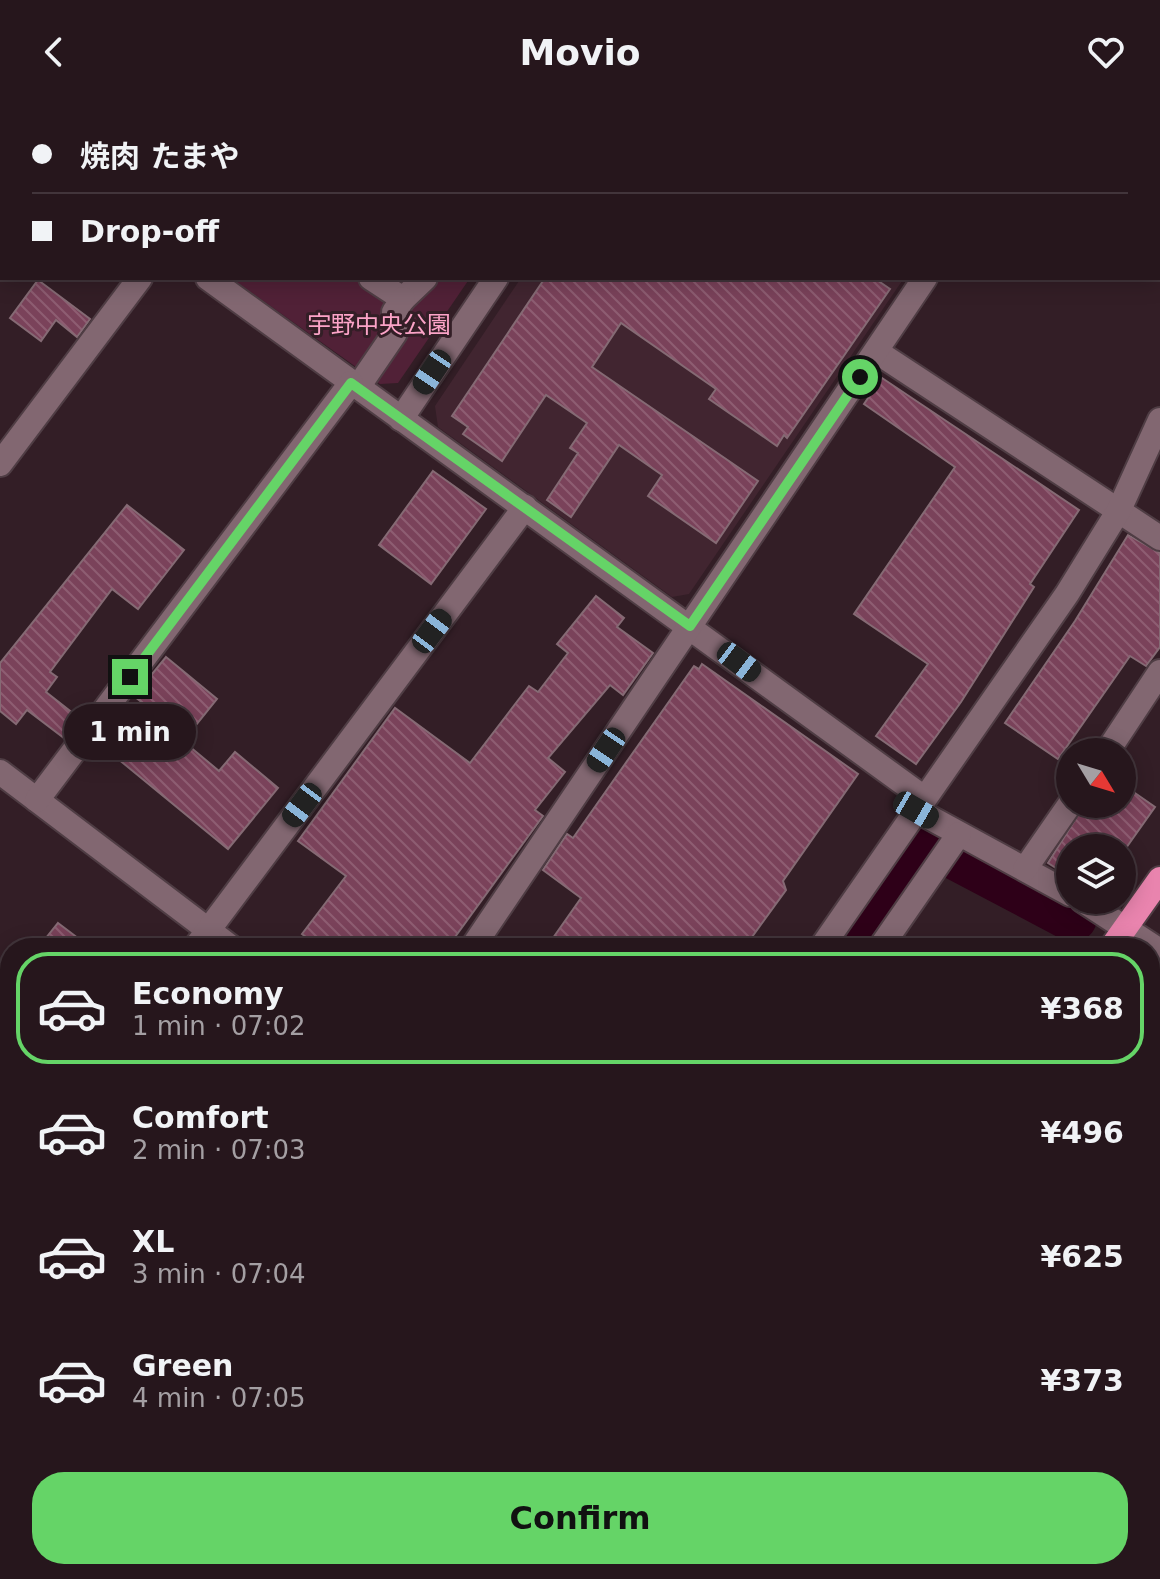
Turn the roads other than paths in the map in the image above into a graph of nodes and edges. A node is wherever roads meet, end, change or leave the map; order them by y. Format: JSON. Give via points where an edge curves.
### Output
{"nodes":[{"id":1,"x":138,"y":280,"type":"edge"},
{"id":2,"x":211,"y":280,"type":"edge"},
{"id":3,"x":374,"y":280,"type":"edge"},
{"id":4,"x":423,"y":280,"type":"edge"},
{"id":5,"x":495,"y":280,"type":"edge"},
{"id":6,"x":924,"y":280,"type":"edge"},
{"id":7,"x":403,"y":299,"type":"junction"},
{"id":8,"x":877,"y":352,"type":"junction"},
{"id":9,"x":354,"y":385,"type":"junction"},
{"id":10,"x":401,"y":419,"type":"junction"},
{"id":11,"x":1160,"y":420,"type":"edge"},
{"id":12,"x":0,"y":464,"type":"edge"},
{"id":13,"x":525,"y":507,"type":"junction"},
{"id":14,"x":1119,"y":510,"type":"junction"},
{"id":15,"x":1160,"y":538,"type":"edge"},
{"id":16,"x":690,"y":626,"type":"junction"},
{"id":17,"x":1160,"y":672,"type":"edge"},
{"id":18,"x":1116,"y":738,"type":"edge"},
{"id":19,"x":0,"y":772,"type":"edge"},
{"id":20,"x":37,"y":800,"type":"junction"},
{"id":21,"x":920,"y":804,"type":"junction"},
{"id":22,"x":1060,"y":818,"type":"edge"},
{"id":23,"x":951,"y":846,"type":"junction"},
{"id":24,"x":1025,"y":869,"type":"junction"},
{"id":25,"x":1160,"y":879,"type":"edge"},
{"id":26,"x":1056,"y":886,"type":"edge"},
{"id":27,"x":1095,"y":914,"type":"edge"},
{"id":28,"x":201,"y":938,"type":"edge"},
{"id":29,"x":203,"y":938,"type":"edge"},
{"id":30,"x":479,"y":938,"type":"edge"},
{"id":31,"x":828,"y":938,"type":"edge"},
{"id":32,"x":887,"y":938,"type":"edge"},
{"id":33,"x":1118,"y":938,"type":"edge"}],
"edges":[{"from":1,"to":12,"type":"street"},
{"from":2,"to":9,"type":"street"},
{"from":3,"to":7,"type":"street"},
{"from":4,"to":7,"type":"street"},
{"from":5,"to":10,"type":"street"},
{"from":6,"to":8,"type":"street"},
{"from":7,"to":9,"type":"street","via":[[394,312],[395,333]]},
{"from":8,"to":14,"type":"street"},
{"from":8,"to":16,"type":"street"},
{"from":9,"to":10,"type":"street"},
{"from":9,"to":20,"type":"street"},
{"from":10,"to":13,"type":"street"},
{"from":11,"to":14,"type":"street"},
{"from":13,"to":16,"type":"street"},
{"from":13,"to":29,"type":"street"},
{"from":14,"to":15,"type":"street"},
{"from":14,"to":21,"type":"street","via":[[1067,594]]},
{"from":16,"to":21,"type":"street"},
{"from":16,"to":30,"type":"street"},
{"from":17,"to":18,"type":"street"},
{"from":19,"to":20,"type":"street"},
{"from":20,"to":28,"type":"street"},
{"from":21,"to":23,"type":"street"},
{"from":21,"to":31,"type":"street"},
{"from":22,"to":24,"type":"street"},
{"from":23,"to":24,"type":"street"},
{"from":23,"to":32,"type":"street"},
{"from":24,"to":26,"type":"street"},
{"from":25,"to":33,"type":"highway"},
{"from":27,"to":33,"type":"street"}]}
